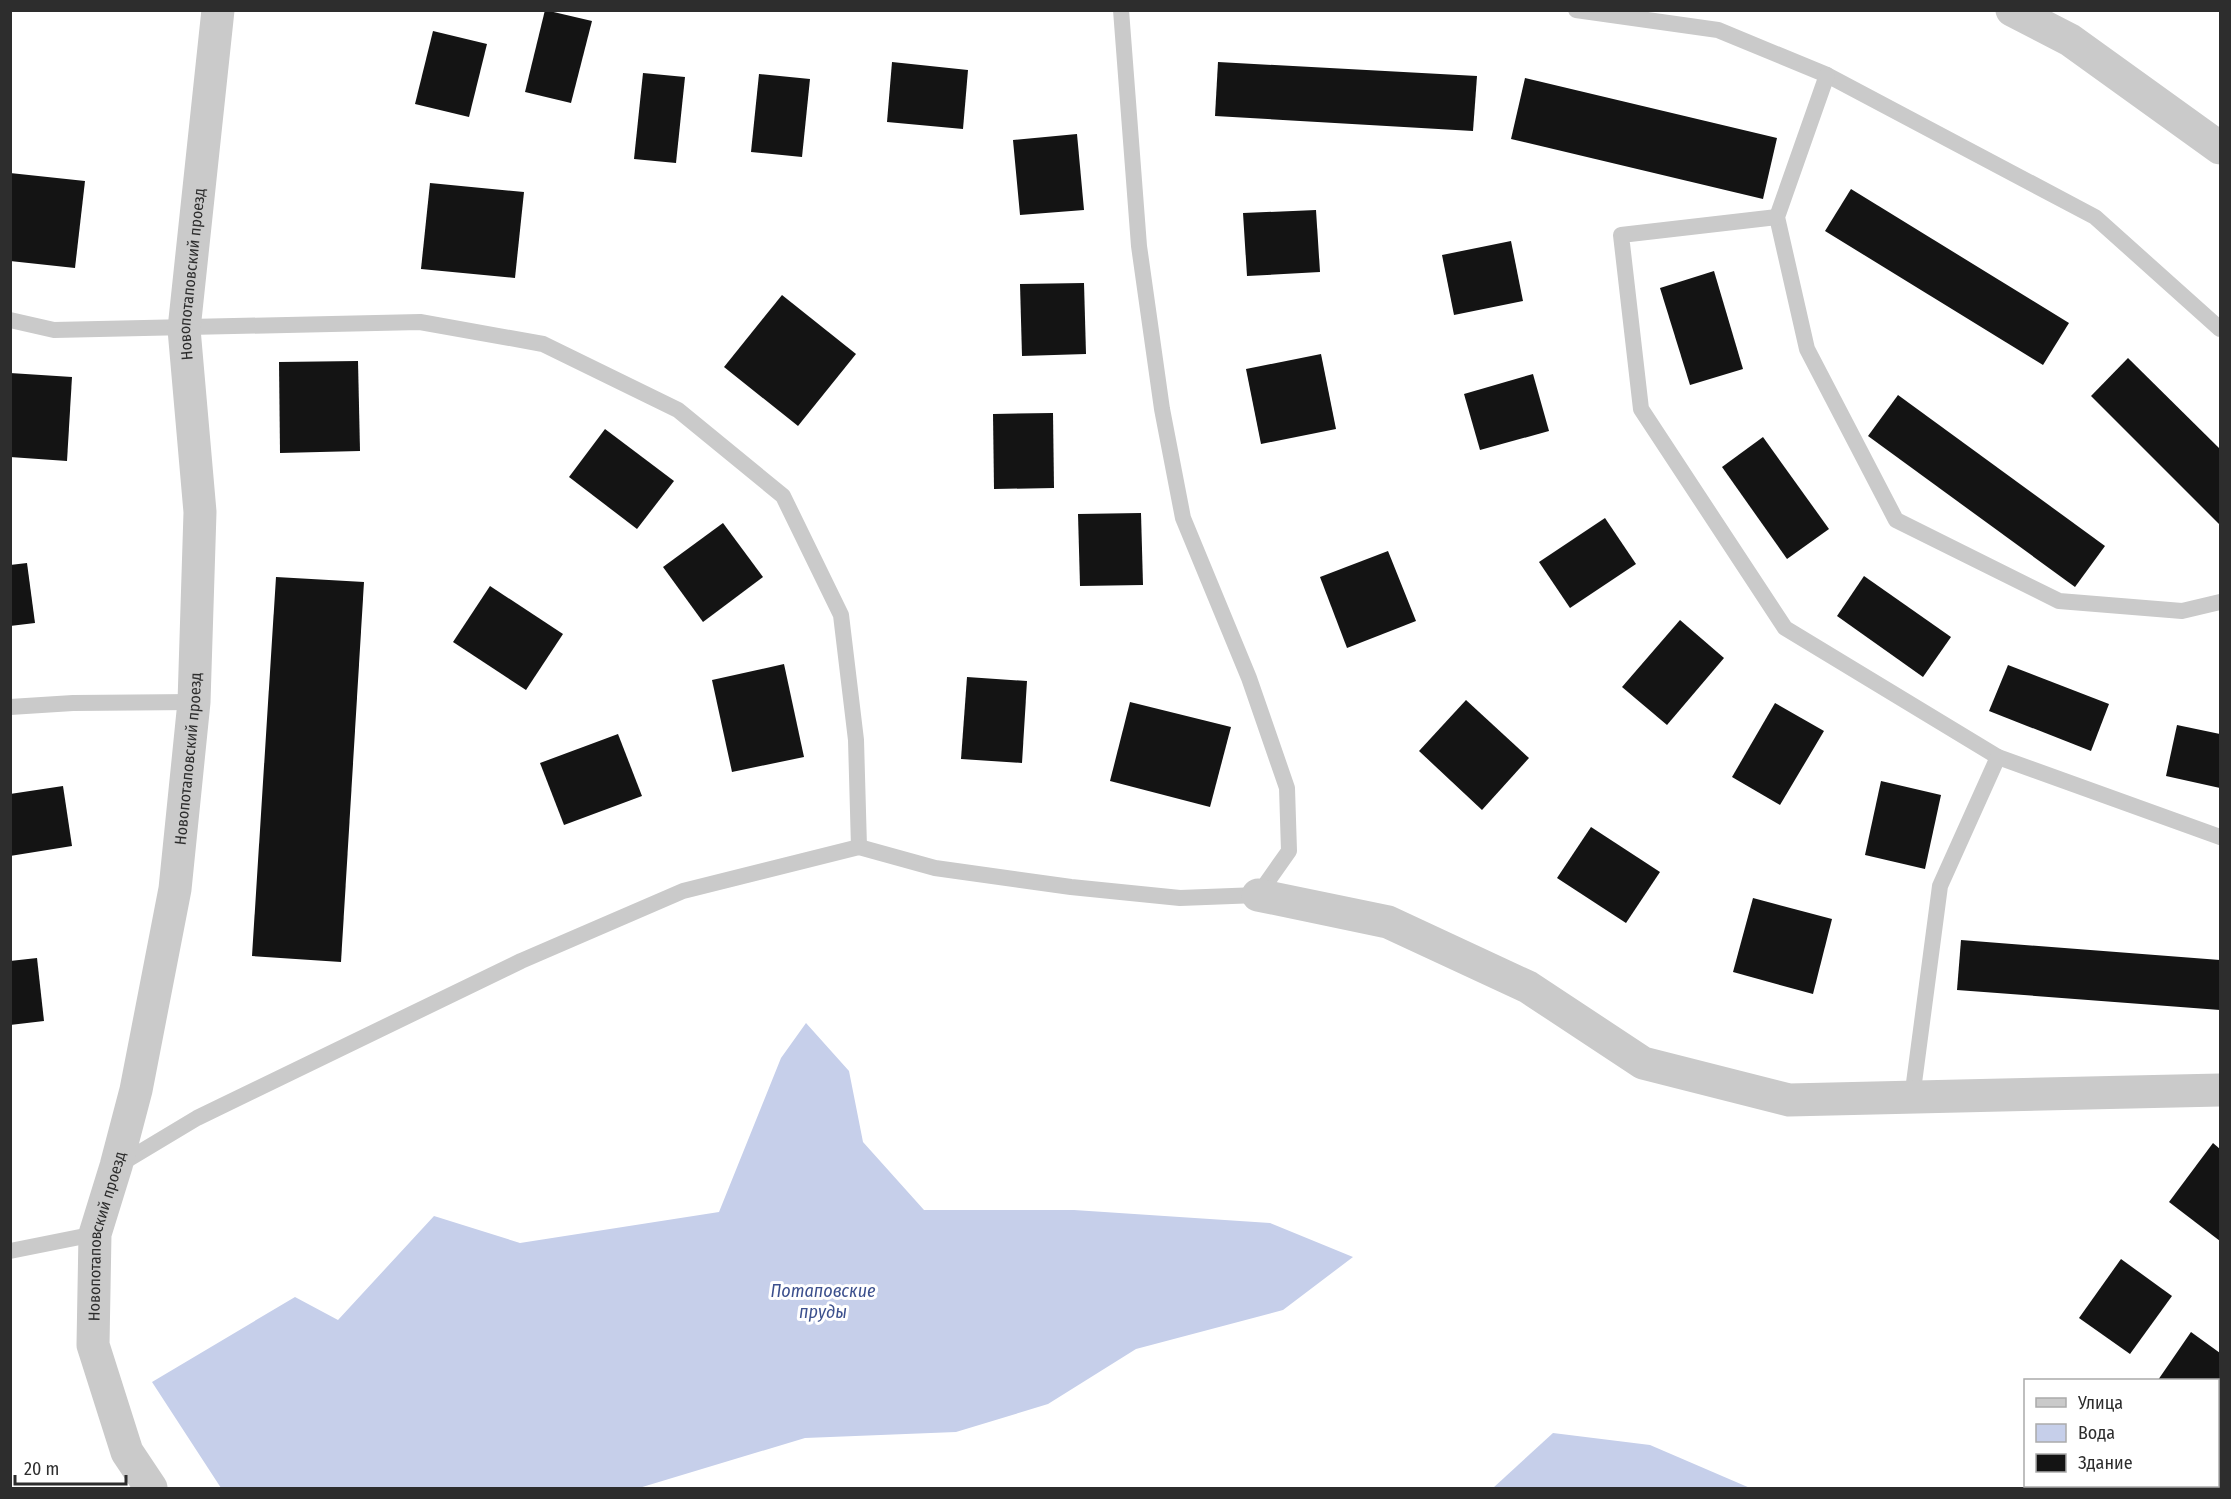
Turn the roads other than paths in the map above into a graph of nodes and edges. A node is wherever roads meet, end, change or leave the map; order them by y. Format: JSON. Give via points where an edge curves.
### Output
{"nodes":[{"id":1,"x":218,"y":10,"type":"edge"},
{"id":2,"x":1121,"y":10,"type":"edge"},
{"id":3,"x":1576,"y":10,"type":"edge"},
{"id":4,"x":2012,"y":10,"type":"edge"},
{"id":5,"x":1827,"y":75,"type":"junction"},
{"id":6,"x":2220,"y":148,"type":"edge"},
{"id":7,"x":1778,"y":217,"type":"junction"},
{"id":8,"x":10,"y":320,"type":"edge"},
{"id":9,"x":184,"y":328,"type":"junction"},
{"id":10,"x":2220,"y":329,"type":"edge"},
{"id":11,"x":2220,"y":602,"type":"edge"},
{"id":12,"x":194,"y":702,"type":"junction"},
{"id":13,"x":10,"y":707,"type":"edge"},
{"id":14,"x":1998,"y":758,"type":"junction"},
{"id":15,"x":2220,"y":837,"type":"edge"},
{"id":16,"x":859,"y":847,"type":"junction"},
{"id":17,"x":1258,"y":895,"type":"junction"},
{"id":18,"x":2220,"y":1090,"type":"edge"},
{"id":19,"x":1912,"y":1098,"type":"junction"},
{"id":20,"x":116,"y":1167,"type":"junction"},
{"id":21,"x":95,"y":1234,"type":"junction"},
{"id":22,"x":10,"y":1251,"type":"edge"},
{"id":23,"x":151,"y":1488,"type":"edge"}],
"edges":[{"from":1,"to":9,"type":"street","name":"Новопотаповский проезд"},
{"from":2,"to":17,"type":"lane","via":[[1139,246],[1162,409],[1183,518],[1249,678],[1287,788],[1289,851]]},
{"from":3,"to":5,"type":"lane","via":[[1718,30]]},
{"from":4,"to":6,"type":"street","via":[[2070,40]]},
{"from":5,"to":7,"type":"lane"},
{"from":5,"to":10,"type":"lane","via":[[2095,217]]},
{"from":7,"to":11,"type":"lane","via":[[1807,349],[1896,520],[2059,601],[2182,611]]},
{"from":7,"to":14,"type":"lane","via":[[1621,235],[1641,409],[1785,628]]},
{"from":8,"to":9,"type":"lane","via":[[54,330]]},
{"from":9,"to":12,"type":"street","name":"Новопотаповский проезд","via":[[200,512]]},
{"from":9,"to":16,"type":"lane","via":[[420,321],[543,344],[678,410],[783,496],[841,615],[856,740]]},
{"from":12,"to":13,"type":"lane"},
{"from":12,"to":20,"type":"street","name":"Новопотаповский проезд","via":[[175,889],[136,1090]]},
{"from":14,"to":15,"type":"lane"},
{"from":14,"to":19,"type":"lane","via":[[1940,886]]},
{"from":16,"to":17,"type":"lane","via":[[934,868],[1071,887],[1180,898]]},
{"from":16,"to":20,"type":"lane","via":[[683,891],[564,942],[197,1118]]},
{"from":17,"to":19,"type":"street","via":[[1388,922],[1528,987],[1643,1063],[1789,1100]]},
{"from":18,"to":19,"type":"street"},
{"from":20,"to":21,"type":"street","name":"Новопотаповский проезд"},
{"from":21,"to":22,"type":"lane"},
{"from":21,"to":23,"type":"street","name":"Новопотаповский проезд","via":[[93,1345],[128,1452]]}]}
